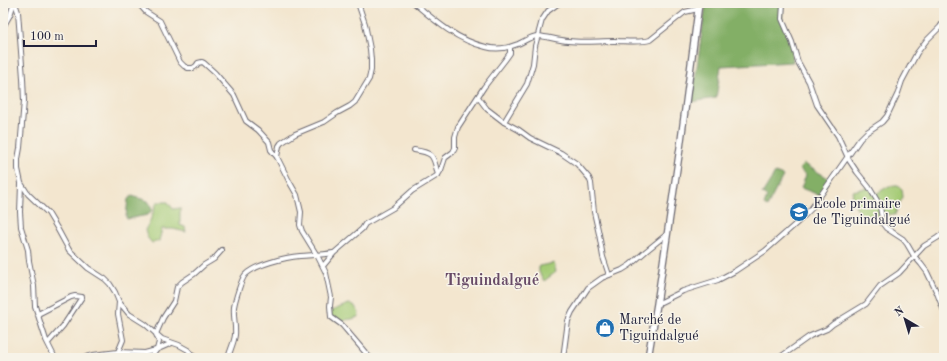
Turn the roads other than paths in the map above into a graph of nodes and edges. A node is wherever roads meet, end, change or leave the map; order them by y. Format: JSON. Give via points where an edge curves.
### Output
{"nodes":[{"id":1,"x":138,"y":3,"type":"edge"},
{"id":2,"x":358,"y":3,"type":"edge"},
{"id":3,"x":413,"y":3,"type":"edge"},
{"id":4,"x":559,"y":3,"type":"edge"},
{"id":5,"x":783,"y":3,"type":"edge"},
{"id":6,"x":14,"y":4,"type":"edge"},
{"id":7,"x":699,"y":6,"type":"edge"},
{"id":8,"x":944,"y":21,"type":"edge"},
{"id":9,"x":3,"y":27,"type":"edge"},
{"id":10,"x":538,"y":36,"type":"junction"},
{"id":11,"x":510,"y":47,"type":"junction"},
{"id":12,"x":478,"y":97,"type":"junction"},
{"id":13,"x":504,"y":122,"type":"junction"},
{"id":14,"x":414,"y":150,"type":"dead end"},
{"id":15,"x":277,"y":157,"type":"junction"},
{"id":16,"x":847,"y":157,"type":"junction"},
{"id":17,"x":438,"y":175,"type":"junction"},
{"id":18,"x":21,"y":184,"type":"junction"},
{"id":19,"x":944,"y":232,"type":"edge"},
{"id":20,"x":667,"y":234,"type":"junction"},
{"id":21,"x":222,"y":250,"type":"dead end"},
{"id":22,"x":334,"y":253,"type":"junction"},
{"id":23,"x":317,"y":256,"type":"junction"},
{"id":24,"x":914,"y":256,"type":"junction"},
{"id":25,"x":323,"y":266,"type":"junction"},
{"id":26,"x":609,"y":275,"type":"junction"},
{"id":27,"x":119,"y":302,"type":"junction"},
{"id":28,"x":657,"y":304,"type":"junction"},
{"id":29,"x":944,"y":311,"type":"edge"},
{"id":30,"x":38,"y":314,"type":"junction"},
{"id":31,"x":156,"y":334,"type":"junction"},
{"id":32,"x":172,"y":342,"type":"junction"},
{"id":33,"x":48,"y":343,"type":"junction"},
{"id":34,"x":157,"y":349,"type":"junction"},
{"id":35,"x":118,"y":352,"type":"junction"},
{"id":36,"x":55,"y":358,"type":"edge"},
{"id":37,"x":83,"y":358,"type":"edge"},
{"id":38,"x":117,"y":358,"type":"edge"},
{"id":39,"x":152,"y":358,"type":"edge"},
{"id":40,"x":195,"y":358,"type":"edge"},
{"id":41,"x":228,"y":358,"type":"edge"},
{"id":42,"x":370,"y":358,"type":"edge"},
{"id":43,"x":562,"y":358,"type":"edge"},
{"id":44,"x":648,"y":358,"type":"edge"},
{"id":45,"x":779,"y":358,"type":"edge"}],
"edges":[{"from":1,"to":15,"type":"street","via":[[160,21],[184,66],[192,68],[202,62],[215,73],[234,95],[246,121],[270,143],[271,150]]},
{"from":2,"to":15,"type":"street","via":[[366,24],[370,49],[371,70],[368,79],[355,102],[324,122],[294,134],[281,143]]},
{"from":3,"to":11,"type":"street","via":[[444,28],[473,43],[494,49]]},
{"from":4,"to":10,"type":"street","via":[[548,11],[542,20]]},
{"from":5,"to":16,"type":"street","via":[[782,19],[798,62],[817,105],[838,136]]},
{"from":6,"to":9,"type":"street"},
{"from":6,"to":18,"type":"street","via":[[18,12],[23,78],[18,164]]},
{"from":7,"to":10,"type":"street","via":[[685,12],[650,40],[569,42]]},
{"from":7,"to":20,"type":"street"},
{"from":8,"to":16,"type":"street","via":[[917,54],[882,122],[863,135]]},
{"from":10,"to":11,"type":"street"},
{"from":10,"to":13,"type":"street","via":[[526,84]]},
{"from":11,"to":12,"type":"street","via":[[510,53]]},
{"from":12,"to":13,"type":"street"},
{"from":12,"to":17,"type":"street","via":[[458,127],[455,148],[445,158]]},
{"from":13,"to":26,"type":"street","via":[[561,153],[577,164],[589,178],[603,257]]},
{"from":14,"to":17,"type":"street","via":[[429,153],[434,159]]},
{"from":15,"to":23,"type":"street","via":[[298,195],[300,225]]},
{"from":16,"to":24,"type":"street","via":[[878,202],[886,228],[903,239]]},
{"from":16,"to":28,"type":"street","via":[[811,209],[765,251],[718,280],[683,291]]},
{"from":17,"to":22,"type":"street","via":[[412,191],[393,208],[365,224]]},
{"from":18,"to":27,"type":"street","via":[[48,212],[69,250],[88,268],[106,279]]},
{"from":18,"to":30,"type":"street","via":[[21,227],[28,250]]},
{"from":19,"to":24,"type":"street"},
{"from":20,"to":26,"type":"street","via":[[630,265]]},
{"from":20,"to":28,"type":"street"},
{"from":21,"to":31,"type":"street","via":[[177,287],[174,301]]},
{"from":22,"to":23,"type":"street"},
{"from":22,"to":25,"type":"street"},
{"from":23,"to":25,"type":"street"},
{"from":23,"to":41,"type":"street","via":[[299,256],[276,261],[246,274],[234,307],[236,332]]},
{"from":24,"to":29,"type":"street","via":[[927,272]]},
{"from":24,"to":45,"type":"street","via":[[899,273],[880,286],[866,304],[827,329],[810,336]]},
{"from":25,"to":42,"type":"street","via":[[331,297],[331,317],[342,325]]},
{"from":26,"to":43,"type":"street","via":[[588,288],[572,312]]},
{"from":27,"to":31,"type":"street","via":[[129,314]]},
{"from":27,"to":35,"type":"street","via":[[118,314],[123,340]]},
{"from":28,"to":44,"type":"street"},
{"from":30,"to":33,"type":"street"},
{"from":30,"to":33,"type":"street","via":[[71,297],[82,297]]},
{"from":31,"to":32,"type":"street"},
{"from":31,"to":34,"type":"street","via":[[159,342]]},
{"from":32,"to":34,"type":"street"},
{"from":32,"to":40,"type":"street","via":[[188,350]]},
{"from":33,"to":36,"type":"street"},
{"from":34,"to":35,"type":"street","via":[[145,353]]},
{"from":34,"to":39,"type":"street"},
{"from":35,"to":37,"type":"street"},
{"from":35,"to":38,"type":"street"}]}
